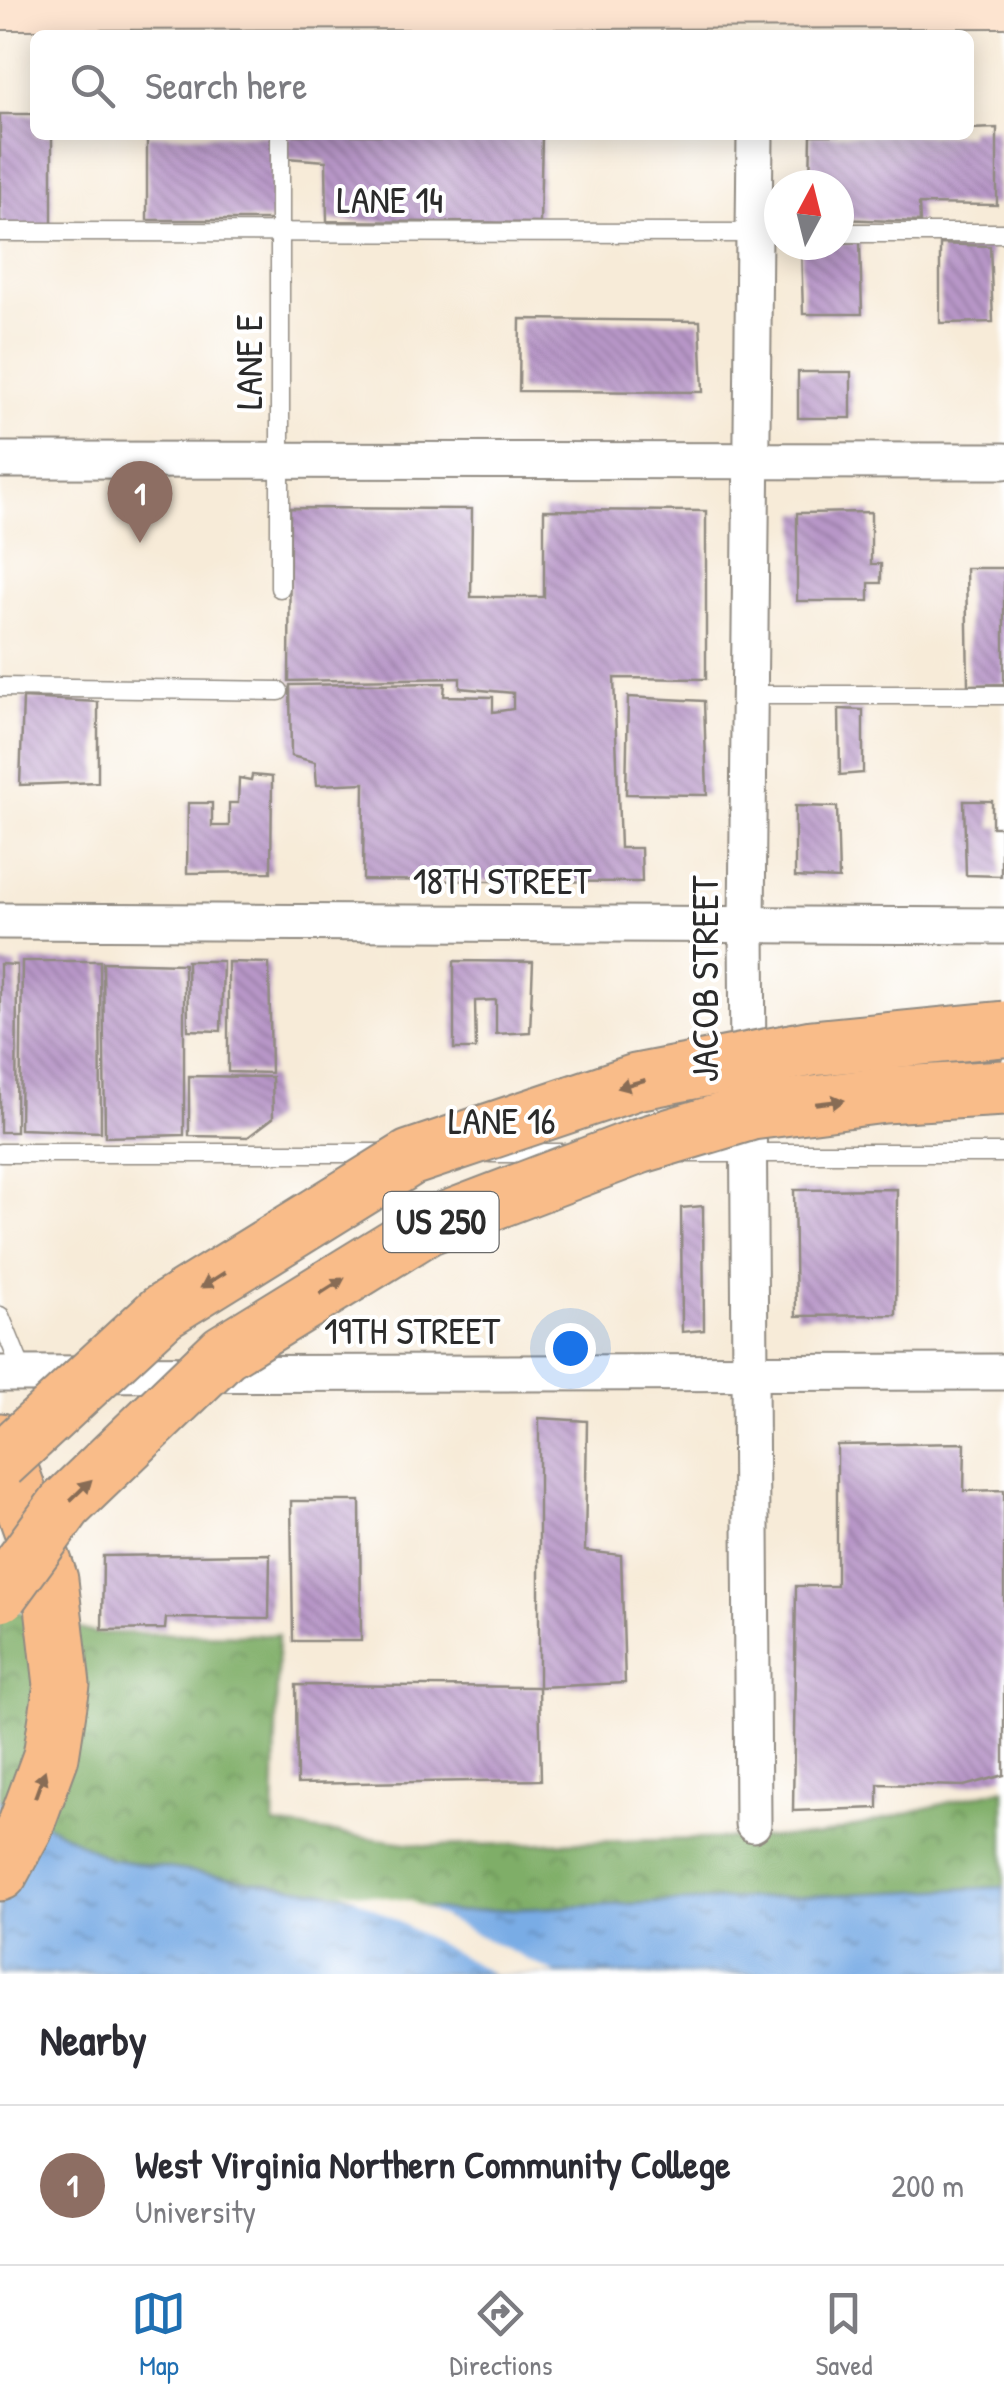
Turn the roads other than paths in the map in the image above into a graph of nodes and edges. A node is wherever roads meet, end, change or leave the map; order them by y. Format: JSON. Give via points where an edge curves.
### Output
{"nodes":[{"id":1,"x":1004,"y":2,"type":"edge"},
{"id":2,"x":0,"y":4,"type":"edge"},
{"id":3,"x":754,"y":13,"type":"edge"},
{"id":4,"x":280,"y":140,"type":"edge"},
{"id":5,"x":756,"y":140,"type":"edge"},
{"id":6,"x":764,"y":209,"type":"edge"},
{"id":7,"x":0,"y":232,"type":"edge"},
{"id":8,"x":281,"y":233,"type":"junction"},
{"id":9,"x":764,"y":233,"type":"edge"},
{"id":10,"x":854,"y":233,"type":"edge"},
{"id":11,"x":1004,"y":233,"type":"edge"},
{"id":12,"x":765,"y":260,"type":"edge"},
{"id":13,"x":0,"y":460,"type":"edge"},
{"id":14,"x":754,"y":461,"type":"junction"},
{"id":15,"x":1004,"y":461,"type":"edge"},
{"id":16,"x":281,"y":462,"type":"junction"},
{"id":17,"x":280,"y":588,"type":"dead end"},
{"id":18,"x":0,"y":686,"type":"edge"},
{"id":19,"x":279,"y":692,"type":"dead end"},
{"id":20,"x":1004,"y":695,"type":"edge"},
{"id":21,"x":752,"y":696,"type":"junction"},
{"id":22,"x":0,"y":922,"type":"edge"},
{"id":23,"x":747,"y":924,"type":"junction"},
{"id":24,"x":1004,"y":926,"type":"edge"},
{"id":25,"x":1004,"y":1029,"type":"edge"},
{"id":26,"x":1004,"y":1088,"type":"edge"},
{"id":27,"x":0,"y":1153,"type":"edge"},
{"id":28,"x":1004,"y":1153,"type":"edge"},
{"id":29,"x":748,"y":1154,"type":"junction"},
{"id":30,"x":0,"y":1316,"type":"edge"},
{"id":31,"x":748,"y":1372,"type":"junction"},
{"id":32,"x":1004,"y":1372,"type":"edge"},
{"id":33,"x":12,"y":1374,"type":"edge"},
{"id":34,"x":0,"y":1442,"type":"edge"},
{"id":35,"x":0,"y":1462,"type":"edge"},
{"id":36,"x":0,"y":1594,"type":"edge"},
{"id":37,"x":754,"y":1824,"type":"dead end"},
{"id":38,"x":0,"y":1873,"type":"edge"}],
"edges":[{"from":1,"to":3,"type":"main road"},
{"from":2,"to":3,"type":"main road"},
{"from":4,"to":8,"type":"lane","name":"LANE E"},
{"from":5,"to":6,"type":"street","name":"JACOB STREET"},
{"from":7,"to":8,"type":"lane","name":"LANE 14"},
{"from":8,"to":9,"type":"lane","name":"LANE 14"},
{"from":8,"to":16,"type":"lane","name":"LANE E"},
{"from":10,"to":11,"type":"lane"},
{"from":12,"to":14,"type":"street","name":"JACOB STREET"},
{"from":13,"to":16,"type":"street"},
{"from":14,"to":15,"type":"street"},
{"from":14,"to":16,"type":"street"},
{"from":14,"to":21,"type":"street","name":"JACOB STREET"},
{"from":16,"to":17,"type":"lane","name":"LANE E"},
{"from":18,"to":19,"type":"lane"},
{"from":20,"to":21,"type":"lane"},
{"from":21,"to":23,"type":"street","name":"JACOB STREET"},
{"from":22,"to":23,"type":"street","name":"18TH STREET"},
{"from":23,"to":24,"type":"street","name":"18TH STREET"},
{"from":23,"to":29,"type":"street","name":"JACOB STREET"},
{"from":25,"to":35,"type":"highway","number":"US 250","one_way":true,"bridge":true,"via":[[812,1048],[636,1082],[410,1158],[162,1312]]},
{"from":36,"to":26,"type":"highway","number":"US 250","one_way":true,"bridge":true,"via":[[65,1505],[224,1352],[427,1227],[639,1146],[752,1112]]},
{"from":27,"to":29,"type":"lane","name":"LANE 16"},
{"from":28,"to":29,"type":"lane","name":"LANE 16"},
{"from":29,"to":31,"type":"street","name":"JACOB STREET"},
{"from":30,"to":33,"type":"lane"},
{"from":31,"to":32,"type":"street","name":"19TH STREET"},
{"from":31,"to":33,"type":"street","name":"19TH STREET"},
{"from":31,"to":37,"type":"street","name":"JACOB STREET"},
{"from":38,"to":34,"type":"highway","one_way":true,"bridge":true,"via":[[51,1756],[62,1685],[50,1580]]}]}
